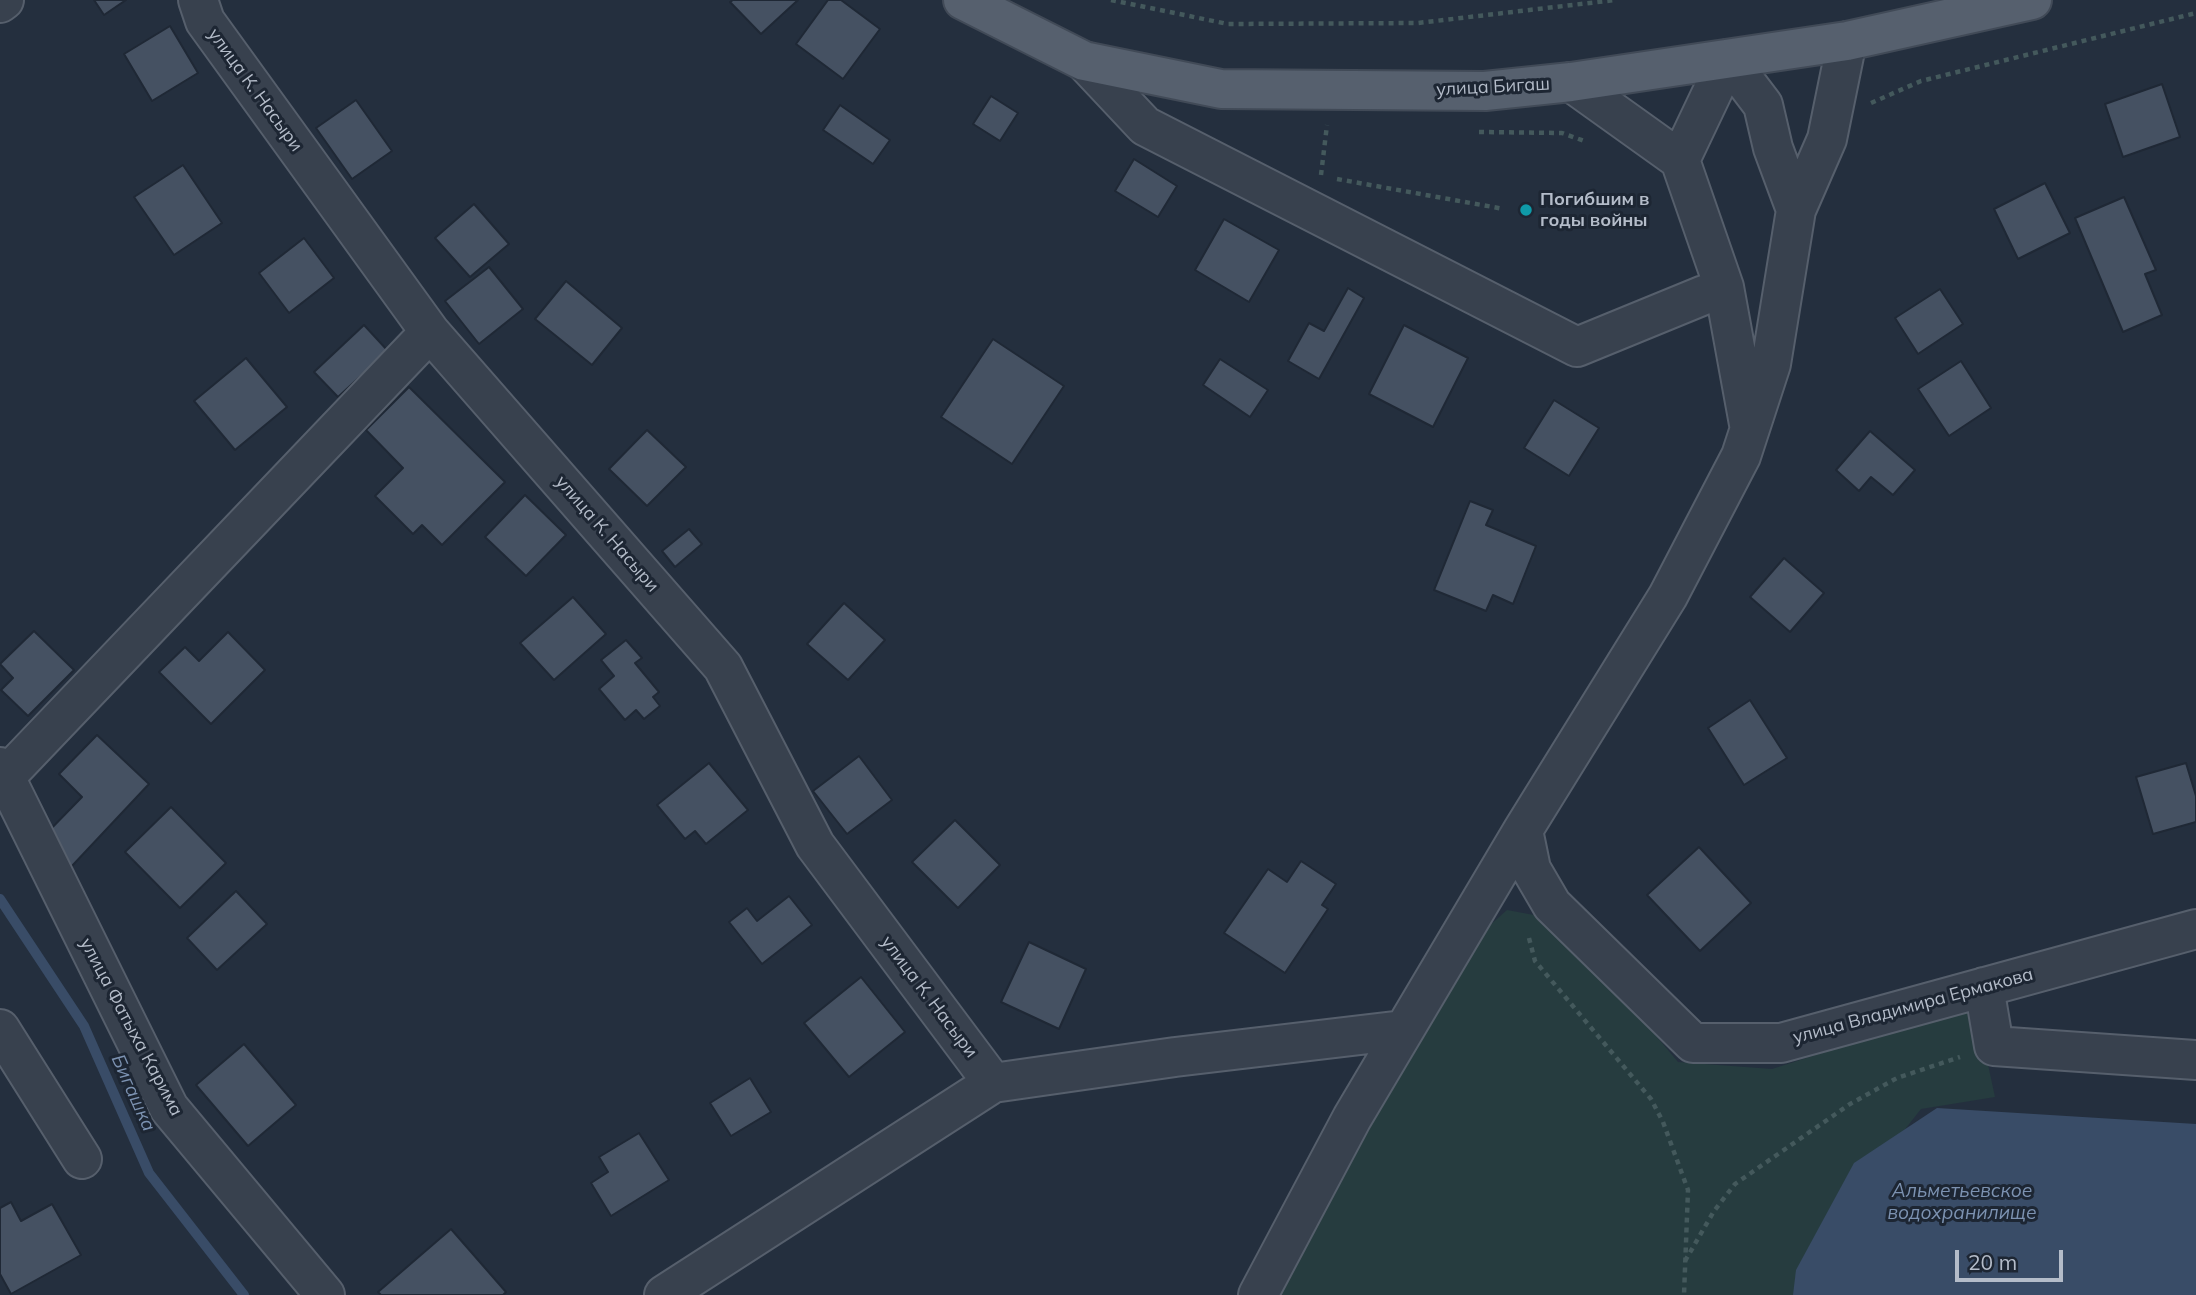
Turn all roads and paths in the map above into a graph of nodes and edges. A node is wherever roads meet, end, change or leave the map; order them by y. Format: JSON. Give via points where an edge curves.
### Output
{"nodes":[{"id":1,"x":198,"y":0,"type":"edge"},
{"id":2,"x":963,"y":0,"type":"edge"},
{"id":3,"x":1111,"y":0,"type":"edge"},
{"id":4,"x":1615,"y":0,"type":"edge"},
{"id":5,"x":2032,"y":0,"type":"edge"},
{"id":6,"x":1991,"y":5,"type":"edge"},
{"id":7,"x":2196,"y":13,"type":"edge"},
{"id":8,"x":1847,"y":41,"type":"junction"},
{"id":9,"x":1728,"y":59,"type":"junction"},
{"id":10,"x":1084,"y":61,"type":"junction"},
{"id":11,"x":1571,"y":82,"type":"junction"},
{"id":12,"x":1864,"y":113,"type":"dead end"},
{"id":13,"x":1327,"y":124,"type":"dead end"},
{"id":14,"x":1680,"y":160,"type":"junction"},
{"id":15,"x":1321,"y":176,"type":"junction"},
{"id":16,"x":1504,"y":209,"type":"dead end"},
{"id":17,"x":1796,"y":210,"type":"junction"},
{"id":18,"x":1317,"y":213,"type":"junction"},
{"id":19,"x":1704,"y":295,"type":"dead end"},
{"id":20,"x":430,"y":332,"type":"junction"},
{"id":21,"x":1749,"y":426,"type":"junction"},
{"id":22,"x":3,"y":772,"type":"edge"},
{"id":23,"x":1523,"y":830,"type":"junction"},
{"id":24,"x":1534,"y":875,"type":"junction"},
{"id":25,"x":2196,"y":929,"type":"edge"},
{"id":26,"x":1984,"y":987,"type":"junction"},
{"id":27,"x":0,"y":1029,"type":"edge"},
{"id":28,"x":1403,"y":1030,"type":"junction"},
{"id":29,"x":1994,"y":1046,"type":"junction"},
{"id":30,"x":2196,"y":1060,"type":"edge"},
{"id":31,"x":993,"y":1083,"type":"junction"},
{"id":32,"x":82,"y":1159,"type":"dead end"},
{"id":33,"x":1685,"y":1261,"type":"junction"},
{"id":34,"x":324,"y":1295,"type":"edge"},
{"id":35,"x":664,"y":1295,"type":"edge"},
{"id":36,"x":1258,"y":1295,"type":"edge"},
{"id":37,"x":1684,"y":1295,"type":"edge"}],
"edges":[{"from":1,"to":20,"type":"street","name":"улица К. Насыри","via":[[205,21]]},
{"from":2,"to":10,"type":"main road","name":"улица Бигаш"},
{"from":3,"to":4,"type":"path","via":[[1242,24],[1418,23]]},
{"from":5,"to":6,"type":"main road","name":"улица Бигаш"},
{"from":6,"to":8,"type":"main road","name":"улица Бигаш"},
{"from":7,"to":12,"type":"path","via":[[1921,81],[1871,103]]},
{"from":8,"to":9,"type":"main road","name":"улица Бигаш"},
{"from":8,"to":17,"type":"street","via":[[1827,139]]},
{"from":9,"to":11,"type":"main road","name":"улица Бигаш"},
{"from":9,"to":14,"type":"street"},
{"from":9,"to":17,"type":"street","via":[[1763,105]]},
{"from":10,"to":11,"type":"main road","name":"улица Бигаш","via":[[1221,89],[1485,91]]},
{"from":10,"to":18,"type":"street","via":[[1144,126]]},
{"from":11,"to":14,"type":"street"},
{"from":13,"to":15,"type":"path"},
{"from":14,"to":21,"type":"street","via":[[1724,287]]},
{"from":15,"to":16,"type":"path"},
{"from":15,"to":18,"type":"path"},
{"from":17,"to":21,"type":"street","via":[[1771,364]]},
{"from":18,"to":19,"type":"street","via":[[1577,347]]},
{"from":20,"to":22,"type":"street"},
{"from":20,"to":31,"type":"street","name":"улица К. Насыри","via":[[723,667],[815,845]]},
{"from":21,"to":23,"type":"street","via":[[1741,456],[1668,596]]},
{"from":22,"to":34,"type":"street","name":"улица Фатыха Карима","via":[[169,1108]]},
{"from":23,"to":24,"type":"street","name":"улица Владимира Ермакова"},
{"from":23,"to":28,"type":"street"},
{"from":24,"to":26,"type":"street","name":"улица Владимира Ермакова","via":[[1552,905],[1693,1042],[1781,1043]]},
{"from":24,"to":33,"type":"path","via":[[1527,926],[1535,961],[1651,1099],[1663,1122],[1688,1190]]},
{"from":25,"to":26,"type":"street","name":"улица Владимира Ермакова"},
{"from":26,"to":29,"type":"street"},
{"from":27,"to":32,"type":"street"},
{"from":28,"to":31,"type":"street"},
{"from":28,"to":36,"type":"street"},
{"from":29,"to":30,"type":"street"},
{"from":29,"to":33,"type":"path","via":[[1898,1078],[1809,1131],[1735,1184]]},
{"from":31,"to":35,"type":"street"},
{"from":33,"to":37,"type":"path"}]}
